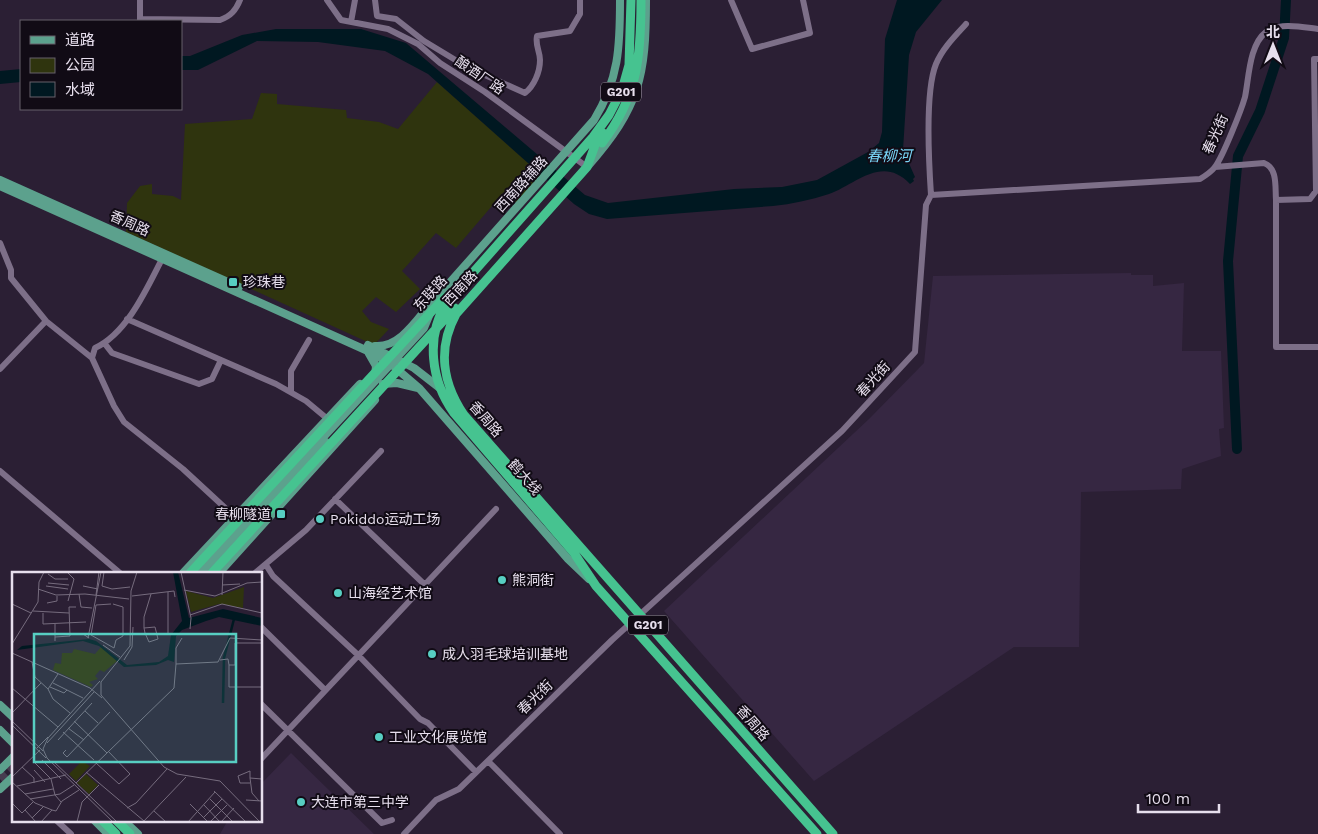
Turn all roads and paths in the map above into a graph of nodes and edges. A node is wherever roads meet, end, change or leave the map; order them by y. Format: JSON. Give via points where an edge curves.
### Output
{"nodes":[{"id":1,"x":140,"y":0,"type":"edge"},
{"id":2,"x":240,"y":0,"type":"edge"},
{"id":3,"x":328,"y":0,"type":"edge"},
{"id":4,"x":355,"y":0,"type":"edge"},
{"id":5,"x":375,"y":0,"type":"edge"},
{"id":6,"x":580,"y":0,"type":"edge"},
{"id":7,"x":620,"y":0,"type":"edge"},
{"id":8,"x":626,"y":0,"type":"edge"},
{"id":9,"x":631,"y":0,"type":"edge"},
{"id":10,"x":636,"y":0,"type":"edge"},
{"id":11,"x":641,"y":0,"type":"edge"},
{"id":12,"x":646,"y":0,"type":"edge"},
{"id":13,"x":731,"y":0,"type":"edge"},
{"id":14,"x":803,"y":0,"type":"edge"},
{"id":15,"x":140,"y":20,"type":"edge"},
{"id":16,"x":351,"y":22,"type":"junction"},
{"id":17,"x":966,"y":24,"type":"dead end"},
{"id":18,"x":1318,"y":30,"type":"edge"},
{"id":19,"x":1318,"y":59,"type":"edge"},
{"id":20,"x":570,"y":155,"type":"junction"},
{"id":21,"x":587,"y":167,"type":"junction"},
{"id":22,"x":1215,"y":167,"type":"junction"},
{"id":23,"x":0,"y":180,"type":"edge"},
{"id":24,"x":0,"y":186,"type":"edge"},
{"id":25,"x":931,"y":196,"type":"junction"},
{"id":26,"x":1276,"y":200,"type":"junction"},
{"id":27,"x":0,"y":243,"type":"edge"},
{"id":28,"x":163,"y":256,"type":"junction"},
{"id":29,"x":437,"y":297,"type":"junction"},
{"id":30,"x":456,"y":314,"type":"junction"},
{"id":31,"x":127,"y":319,"type":"junction"},
{"id":32,"x":46,"y":321,"type":"junction"},
{"id":33,"x":426,"y":330,"type":"junction"},
{"id":34,"x":309,"y":340,"type":"dead end"},
{"id":35,"x":105,"y":344,"type":"junction"},
{"id":36,"x":1318,"y":347,"type":"edge"},
{"id":37,"x":367,"y":348,"type":"junction"},
{"id":38,"x":92,"y":358,"type":"junction"},
{"id":39,"x":221,"y":360,"type":"junction"},
{"id":40,"x":394,"y":365,"type":"junction"},
{"id":41,"x":0,"y":369,"type":"edge"},
{"id":42,"x":375,"y":385,"type":"junction"},
{"id":43,"x":419,"y":388,"type":"junction"},
{"id":44,"x":292,"y":392,"type":"junction"},
{"id":45,"x":464,"y":415,"type":"junction"},
{"id":46,"x":334,"y":425,"type":"junction"},
{"id":47,"x":381,"y":451,"type":"dead end"},
{"id":48,"x":0,"y":471,"type":"edge"},
{"id":49,"x":335,"y":499,"type":"junction"},
{"id":50,"x":496,"y":509,"type":"dead end"},
{"id":51,"x":235,"y":517,"type":"junction"},
{"id":52,"x":244,"y":546,"type":"junction"},
{"id":53,"x":224,"y":552,"type":"junction"},
{"id":54,"x":266,"y":566,"type":"junction"},
{"id":55,"x":119,"y":572,"type":"edge"},
{"id":56,"x":185,"y":572,"type":"edge"},
{"id":57,"x":199,"y":572,"type":"edge"},
{"id":58,"x":206,"y":572,"type":"edge"},
{"id":59,"x":213,"y":572,"type":"edge"},
{"id":60,"x":220,"y":572,"type":"edge"},
{"id":61,"x":256,"y":572,"type":"edge"},
{"id":62,"x":424,"y":584,"type":"junction"},
{"id":63,"x":596,"y":586,"type":"junction"},
{"id":64,"x":639,"y":614,"type":"junction"},
{"id":65,"x":630,"y":624,"type":"junction"},
{"id":66,"x":262,"y":628,"type":"edge"},
{"id":67,"x":358,"y":655,"type":"junction"},
{"id":68,"x":325,"y":690,"type":"junction"},
{"id":69,"x":0,"y":705,"type":"edge"},
{"id":70,"x":262,"y":705,"type":"edge"},
{"id":71,"x":12,"y":716,"type":"edge"},
{"id":72,"x":0,"y":730,"type":"edge"},
{"id":73,"x":288,"y":730,"type":"junction"},
{"id":74,"x":12,"y":742,"type":"edge"},
{"id":75,"x":12,"y":758,"type":"edge"},
{"id":76,"x":262,"y":758,"type":"edge"},
{"id":77,"x":488,"y":761,"type":"junction"},
{"id":78,"x":0,"y":770,"type":"edge"},
{"id":79,"x":476,"y":772,"type":"junction"},
{"id":80,"x":12,"y":778,"type":"edge"},
{"id":81,"x":0,"y":789,"type":"edge"},
{"id":82,"x":392,"y":820,"type":"dead end"},
{"id":83,"x":58,"y":822,"type":"edge"},
{"id":84,"x":96,"y":822,"type":"edge"},
{"id":85,"x":104,"y":822,"type":"edge"},
{"id":86,"x":118,"y":822,"type":"edge"},
{"id":87,"x":126,"y":822,"type":"edge"},
{"id":88,"x":71,"y":834,"type":"edge"},
{"id":89,"x":108,"y":834,"type":"edge"},
{"id":90,"x":116,"y":834,"type":"edge"},
{"id":91,"x":130,"y":834,"type":"edge"},
{"id":92,"x":138,"y":834,"type":"edge"},
{"id":93,"x":404,"y":834,"type":"edge"},
{"id":94,"x":560,"y":834,"type":"edge"},
{"id":95,"x":817,"y":834,"type":"edge"},
{"id":96,"x":833,"y":834,"type":"edge"}],
"edges":[{"from":1,"to":15,"type":"street"},
{"from":2,"to":15,"type":"street","via":[[236,9],[220,20]]},
{"from":3,"to":16,"type":"street","via":[[341,20]]},
{"from":4,"to":16,"type":"street"},
{"from":5,"to":6,"type":"street","via":[[377,16],[396,19],[424,41],[467,67],[525,93],[533,87],[540,60],[535,44],[537,36],[570,31],[580,14]]},
{"from":7,"to":20,"type":"main road","name":"西南路辅路","via":[[620,51],[612,87]]},
{"from":8,"to":40,"type":"highway","name":"东联路","via":[[621,76],[598,123]]},
{"from":9,"to":20,"type":"highway","number":"G201","via":[[630,52],[622,90],[602,126]]},
{"from":10,"to":21,"type":"highway","name":"西南路","number":"G201","via":[[635,52],[630,78],[621,105],[597,140]]},
{"from":11,"to":40,"type":"highway","name":"东联路","via":[[637,73],[618,120],[601,144]]},
{"from":12,"to":21,"type":"main road","via":[[645,53],[636,96],[623,123]]},
{"from":13,"to":14,"type":"street","via":[[752,48],[810,34]]},
{"from":16,"to":20,"type":"street","name":"酿酒厂路","via":[[388,29],[418,44]]},
{"from":17,"to":25,"type":"street","via":[[936,64],[930,90]]},
{"from":18,"to":22,"type":"street","name":"春光街","via":[[1296,26],[1266,32],[1258,43],[1244,99]]},
{"from":19,"to":26,"type":"street","via":[[1314,59],[1316,191],[1310,199]]},
{"from":20,"to":21,"type":"street","name":"酿酒厂路"},
{"from":20,"to":29,"type":"main road","name":"西南路辅路","via":[[559,160]]},
{"from":20,"to":63,"type":"highway","name":"鹤大线","number":"G201","via":[[567,167],[442,310],[435,336],[434,365],[447,404],[574,553]]},
{"from":21,"to":30,"type":"highway","name":"西南路","number":"G201"},
{"from":22,"to":25,"type":"street","name":"春光街","via":[[1200,179]]},
{"from":22,"to":26,"type":"street","via":[[1270,165],[1274,171]]},
{"from":23,"to":28,"type":"main road","name":"香周路"},
{"from":24,"to":28,"type":"main road","name":"香周路"},
{"from":25,"to":64,"type":"street","name":"春光街","via":[[926,205],[915,352],[842,432]]},
{"from":26,"to":36,"type":"street","via":[[1276,347]]},
{"from":27,"to":32,"type":"street","via":[[11,278]]},
{"from":28,"to":31,"type":"street","via":[[140,304]]},
{"from":28,"to":37,"type":"main road","name":"香周路"},
{"from":29,"to":30,"type":"highway"},
{"from":29,"to":33,"type":"main road","name":"西南路辅路"},
{"from":29,"to":37,"type":"main road","via":[[395,342]]},
{"from":30,"to":33,"type":"main road","name":"西南路"},
{"from":30,"to":45,"type":"highway","number":"G201","via":[[446,339],[445,370],[450,392]]},
{"from":31,"to":35,"type":"street"},
{"from":31,"to":39,"type":"street"},
{"from":32,"to":38,"type":"street"},
{"from":32,"to":41,"type":"street"},
{"from":33,"to":40,"type":"main road","name":"西南路辅路"},
{"from":34,"to":44,"type":"street","via":[[290,372]]},
{"from":35,"to":38,"type":"street","via":[[95,348]]},
{"from":35,"to":39,"type":"street","via":[[112,353],[198,384],[212,379]]},
{"from":37,"to":40,"type":"main road","name":"香周路"},
{"from":37,"to":42,"type":"main road","via":[[376,366]]},
{"from":38,"to":51,"type":"street","via":[[124,422],[183,468]]},
{"from":39,"to":44,"type":"street"},
{"from":40,"to":42,"type":"main road"},
{"from":40,"to":43,"type":"main road","name":"香周路"},
{"from":40,"to":45,"type":"main road","name":"香周路","via":[[436,384]]},
{"from":40,"to":51,"type":"main road","via":[[347,396]]},
{"from":40,"to":52,"type":"main road","via":[[366,413]]},
{"from":40,"to":56,"type":"highway","name":"东联路"},
{"from":40,"to":59,"type":"highway","name":"东联路"},
{"from":42,"to":43,"type":"main road","via":[[397,383]]},
{"from":42,"to":46,"type":"main road"},
{"from":42,"to":53,"type":"main road"},
{"from":43,"to":63,"type":"main road","name":"香周路","via":[[568,559]]},
{"from":44,"to":46,"type":"street"},
{"from":45,"to":64,"type":"highway","name":"香周路","number":"G201"},
{"from":46,"to":57,"type":"main road"},
{"from":47,"to":49,"type":"street"},
{"from":48,"to":55,"type":"street"},
{"from":49,"to":54,"type":"street"},
{"from":49,"to":62,"type":"street"},
{"from":50,"to":62,"type":"street"},
{"from":51,"to":56,"type":"main road"},
{"from":52,"to":53,"type":"main road"},
{"from":52,"to":60,"type":"main road"},
{"from":53,"to":58,"type":"main road"},
{"from":54,"to":61,"type":"street","via":[[260,566]]},
{"from":54,"to":67,"type":"street"},
{"from":62,"to":67,"type":"street"},
{"from":63,"to":65,"type":"highway","name":"香周路","number":"G201"},
{"from":64,"to":65,"type":"street","name":"春光街"},
{"from":64,"to":96,"type":"highway","name":"香周路","number":"G201"},
{"from":65,"to":77,"type":"street","name":"春光街"},
{"from":65,"to":95,"type":"highway","name":"香周路","number":"G201"},
{"from":66,"to":68,"type":"street"},
{"from":67,"to":68,"type":"street"},
{"from":67,"to":79,"type":"street"},
{"from":68,"to":73,"type":"street"},
{"from":69,"to":71,"type":"main road"},
{"from":70,"to":73,"type":"street"},
{"from":72,"to":74,"type":"main road"},
{"from":73,"to":76,"type":"street"},
{"from":73,"to":82,"type":"street","via":[[382,823]]},
{"from":75,"to":78,"type":"main road"},
{"from":77,"to":79,"type":"street","name":"春光街"},
{"from":77,"to":94,"type":"street"},
{"from":79,"to":93,"type":"street","name":"春光街","via":[[459,789],[436,800]]},
{"from":80,"to":81,"type":"main road"},
{"from":83,"to":88,"type":"street"},
{"from":84,"to":89,"type":"main road"},
{"from":85,"to":90,"type":"highway"},
{"from":86,"to":91,"type":"highway"},
{"from":87,"to":92,"type":"main road"}]}
